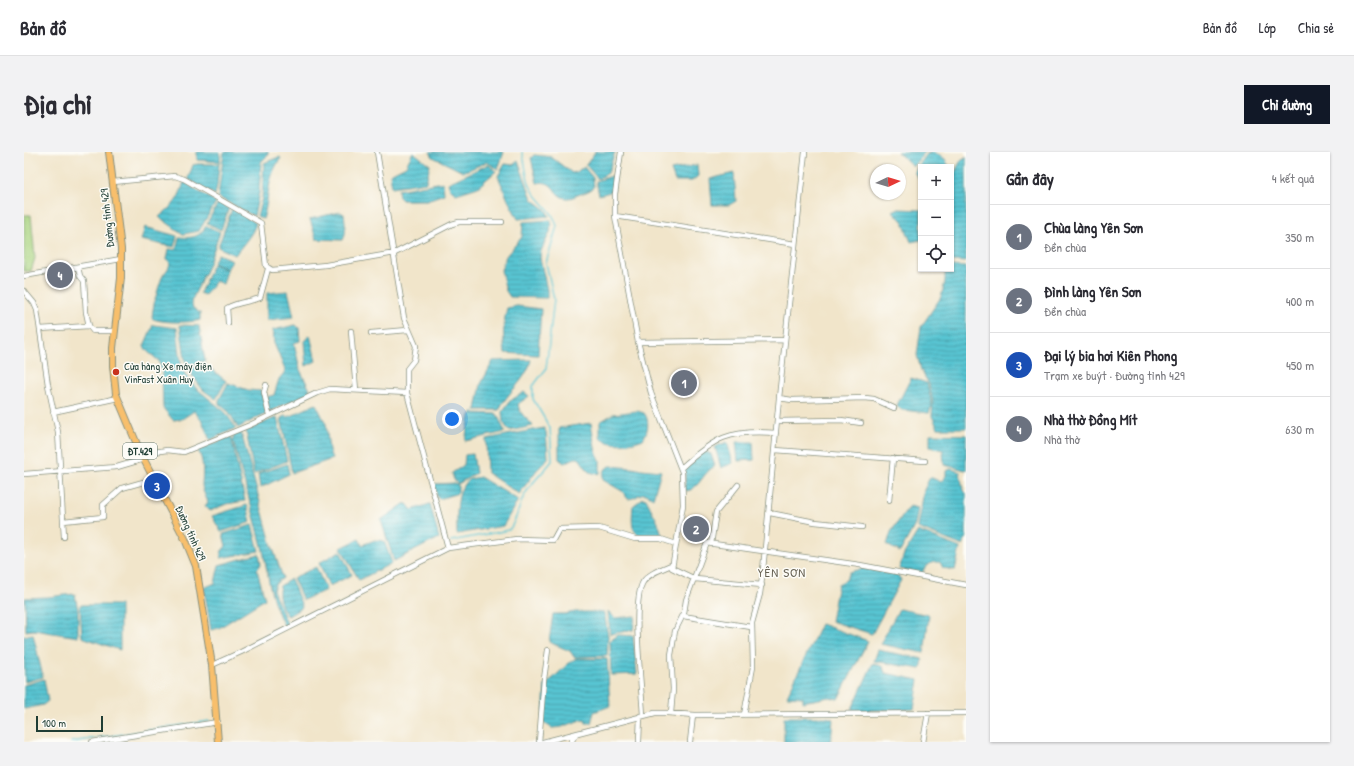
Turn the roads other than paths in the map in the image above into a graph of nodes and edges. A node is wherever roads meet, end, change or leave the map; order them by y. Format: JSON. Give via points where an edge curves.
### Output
{"nodes":[{"id":1,"x":109,"y":152,"type":"edge"},
{"id":2,"x":377,"y":152,"type":"edge"},
{"id":3,"x":621,"y":152,"type":"edge"},
{"id":4,"x":805,"y":152,"type":"edge"},
{"id":5,"x":114,"y":182,"type":"junction"},
{"id":6,"x":615,"y":216,"type":"junction"},
{"id":7,"x":502,"y":222,"type":"dead end"},
{"id":8,"x":795,"y":244,"type":"junction"},
{"id":9,"x":394,"y":253,"type":"junction"},
{"id":10,"x":121,"y":259,"type":"junction"},
{"id":11,"x":78,"y":267,"type":"junction"},
{"id":12,"x":268,"y":269,"type":"junction"},
{"id":13,"x":24,"y":276,"type":"edge"},
{"id":14,"x":24,"y":291,"type":"edge"},
{"id":15,"x":228,"y":323,"type":"dead end"},
{"id":16,"x":89,"y":326,"type":"junction"},
{"id":17,"x":40,"y":329,"type":"junction"},
{"id":18,"x":408,"y":330,"type":"junction"},
{"id":19,"x":115,"y":331,"type":"junction"},
{"id":20,"x":351,"y":331,"type":"dead end"},
{"id":21,"x":371,"y":333,"type":"dead end"},
{"id":22,"x":785,"y":340,"type":"junction"},
{"id":23,"x":638,"y":342,"type":"junction"},
{"id":24,"x":266,"y":385,"type":"dead end"},
{"id":25,"x":356,"y":390,"type":"junction"},
{"id":26,"x":407,"y":393,"type":"junction"},
{"id":27,"x":118,"y":398,"type":"junction"},
{"id":28,"x":779,"y":398,"type":"junction"},
{"id":29,"x":894,"y":408,"type":"dead end"},
{"id":30,"x":54,"y":412,"type":"junction"},
{"id":31,"x":269,"y":415,"type":"junction"},
{"id":32,"x":777,"y":421,"type":"junction"},
{"id":33,"x":861,"y":423,"type":"dead end"},
{"id":34,"x":776,"y":433,"type":"junction"},
{"id":35,"x":775,"y":450,"type":"junction"},
{"id":36,"x":143,"y":456,"type":"junction"},
{"id":37,"x":894,"y":458,"type":"junction"},
{"id":38,"x":924,"y":461,"type":"dead end"},
{"id":39,"x":681,"y":468,"type":"junction"},
{"id":40,"x":60,"y":470,"type":"junction"},
{"id":41,"x":24,"y":474,"type":"edge"},
{"id":42,"x":154,"y":479,"type":"junction"},
{"id":43,"x":738,"y":485,"type":"dead end"},
{"id":44,"x":889,"y":501,"type":"dead end"},
{"id":45,"x":770,"y":513,"type":"junction"},
{"id":46,"x":63,"y":521,"type":"junction"},
{"id":47,"x":862,"y":527,"type":"dead end"},
{"id":48,"x":64,"y":537,"type":"dead end"},
{"id":49,"x":708,"y":543,"type":"junction"},
{"id":50,"x":676,"y":544,"type":"junction"},
{"id":51,"x":448,"y":548,"type":"junction"},
{"id":52,"x":765,"y":552,"type":"junction"},
{"id":53,"x":671,"y":565,"type":"junction"},
{"id":54,"x":694,"y":579,"type":"junction"},
{"id":55,"x":762,"y":585,"type":"junction"},
{"id":56,"x":966,"y":585,"type":"edge"},
{"id":57,"x":683,"y":616,"type":"junction"},
{"id":58,"x":752,"y":626,"type":"junction"},
{"id":59,"x":548,"y":650,"type":"dead end"},
{"id":60,"x":212,"y":665,"type":"junction"},
{"id":61,"x":671,"y":713,"type":"junction"},
{"id":62,"x":928,"y":713,"type":"junction"},
{"id":63,"x":966,"y":713,"type":"edge"},
{"id":64,"x":693,"y":715,"type":"junction"},
{"id":65,"x":744,"y":715,"type":"junction"},
{"id":66,"x":641,"y":716,"type":"junction"},
{"id":67,"x":218,"y":722,"type":"junction"},
{"id":68,"x":576,"y":734,"type":"junction"},
{"id":69,"x":92,"y":742,"type":"edge"},
{"id":70,"x":218,"y":742,"type":"edge"},
{"id":71,"x":539,"y":742,"type":"edge"},
{"id":72,"x":543,"y":742,"type":"edge"},
{"id":73,"x":571,"y":742,"type":"edge"},
{"id":74,"x":639,"y":742,"type":"edge"},
{"id":75,"x":690,"y":742,"type":"edge"},
{"id":76,"x":923,"y":742,"type":"edge"}],
"edges":[{"from":1,"to":5,"type":"main road","name":"Đường tỉnh 429","number":"ĐT.429"},
{"from":2,"to":9,"type":"street"},
{"from":3,"to":6,"type":"street","via":[[615,194]]},
{"from":4,"to":8,"type":"street"},
{"from":5,"to":10,"type":"main road","name":"Đường tỉnh 429","number":"ĐT.429"},
{"from":5,"to":12,"type":"street","via":[[175,176],[261,223]]},
{"from":6,"to":8,"type":"street"},
{"from":6,"to":23,"type":"street"},
{"from":7,"to":9,"type":"street","via":[[452,224]]},
{"from":8,"to":22,"type":"street"},
{"from":9,"to":12,"type":"street","via":[[326,265]]},
{"from":9,"to":18,"type":"street"},
{"from":10,"to":11,"type":"street"},
{"from":10,"to":19,"type":"main road","name":"Đường tỉnh 429","number":"ĐT.429"},
{"from":11,"to":13,"type":"street"},
{"from":11,"to":16,"type":"street","via":[[84,281]]},
{"from":12,"to":15,"type":"street","via":[[260,298],[227,308]]},
{"from":14,"to":17,"type":"street","via":[[34,302]]},
{"from":16,"to":17,"type":"street"},
{"from":16,"to":19,"type":"street","via":[[93,331]]},
{"from":17,"to":30,"type":"street"},
{"from":18,"to":21,"type":"street"},
{"from":18,"to":26,"type":"street","via":[[414,339],[416,350],[414,360],[407,369]]},
{"from":19,"to":27,"type":"main road","name":"Đường tỉnh 429","number":"ĐT.429","via":[[113,366]]},
{"from":20,"to":25,"type":"street"},
{"from":22,"to":23,"type":"street"},
{"from":22,"to":28,"type":"street"},
{"from":23,"to":39,"type":"street","via":[[651,393]]},
{"from":24,"to":31,"type":"street","via":[[264,392]]},
{"from":25,"to":26,"type":"street"},
{"from":25,"to":31,"type":"street","via":[[330,389]]},
{"from":26,"to":51,"type":"street"},
{"from":27,"to":30,"type":"street"},
{"from":27,"to":36,"type":"main road","name":"Đường tỉnh 429","number":"ĐT.429"},
{"from":28,"to":29,"type":"street","via":[[865,398]]},
{"from":28,"to":32,"type":"street"},
{"from":30,"to":40,"type":"street"},
{"from":31,"to":36,"type":"street","via":[[184,452],[167,450]]},
{"from":32,"to":33,"type":"street","via":[[841,420]]},
{"from":32,"to":34,"type":"street"},
{"from":34,"to":35,"type":"street"},
{"from":34,"to":39,"type":"street","via":[[734,433],[700,451]]},
{"from":35,"to":37,"type":"street"},
{"from":35,"to":45,"type":"street"},
{"from":36,"to":40,"type":"street","via":[[117,467]]},
{"from":36,"to":42,"type":"main road","name":"Đường tỉnh 429","number":"ĐT.429"},
{"from":37,"to":38,"type":"street"},
{"from":37,"to":44,"type":"street"},
{"from":39,"to":50,"type":"street","via":[[683,505]]},
{"from":40,"to":41,"type":"street"},
{"from":40,"to":46,"type":"street"},
{"from":42,"to":46,"type":"street","via":[[122,488],[103,505],[103,517]]},
{"from":42,"to":60,"type":"main road","name":"Đường tỉnh 429","number":"ĐT.429","via":[[196,566]]},
{"from":43,"to":49,"type":"street","via":[[716,512]]},
{"from":45,"to":47,"type":"street","via":[[815,522]]},
{"from":45,"to":52,"type":"street"},
{"from":46,"to":48,"type":"street"},
{"from":49,"to":52,"type":"street"},
{"from":49,"to":54,"type":"street"},
{"from":50,"to":51,"type":"street","via":[[661,540],[635,539],[599,528],[559,529],[553,540],[517,539]]},
{"from":50,"to":53,"type":"street"},
{"from":51,"to":60,"type":"street"},
{"from":52,"to":55,"type":"street"},
{"from":52,"to":56,"type":"street","via":[[875,568]]},
{"from":53,"to":54,"type":"street","via":[[675,570]]},
{"from":53,"to":66,"type":"street","via":[[648,577],[639,594]]},
{"from":54,"to":55,"type":"street"},
{"from":54,"to":57,"type":"street"},
{"from":55,"to":58,"type":"street"},
{"from":57,"to":58,"type":"street"},
{"from":57,"to":61,"type":"street","via":[[675,631],[671,655]]},
{"from":58,"to":65,"type":"street","via":[[753,667]]},
{"from":59,"to":71,"type":"street"},
{"from":60,"to":67,"type":"main road","name":"Đường tỉnh 429","number":"ĐT.429"},
{"from":61,"to":64,"type":"street"},
{"from":61,"to":66,"type":"street"},
{"from":62,"to":63,"type":"street"},
{"from":62,"to":65,"type":"street"},
{"from":62,"to":76,"type":"street"},
{"from":64,"to":65,"type":"street"},
{"from":64,"to":75,"type":"street"},
{"from":66,"to":68,"type":"street"},
{"from":66,"to":74,"type":"street"},
{"from":67,"to":69,"type":"street"},
{"from":67,"to":70,"type":"main road","name":"Đường tỉnh 429","number":"ĐT.429"},
{"from":68,"to":72,"type":"street"},
{"from":68,"to":73,"type":"street"}]}
